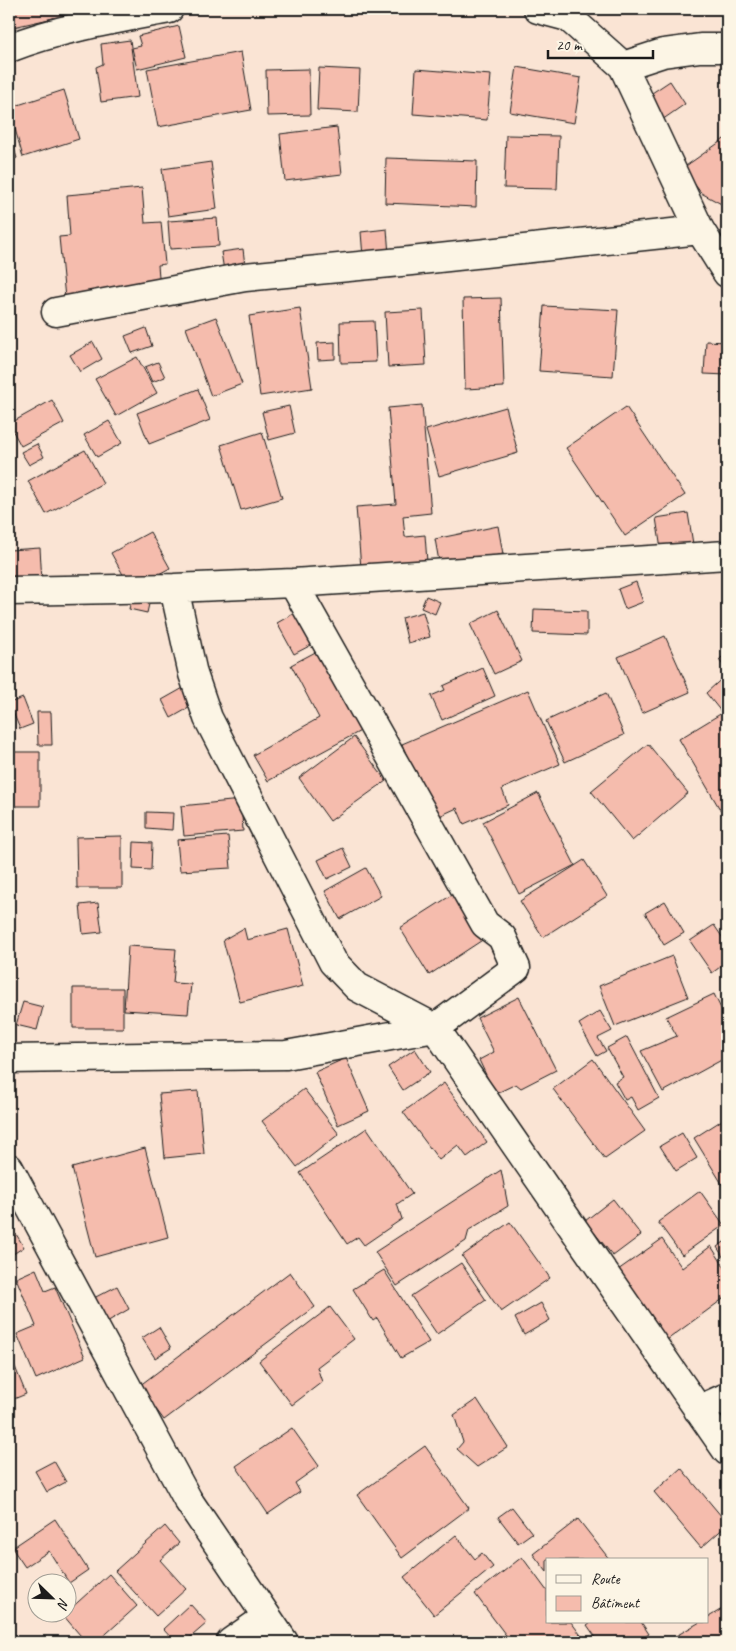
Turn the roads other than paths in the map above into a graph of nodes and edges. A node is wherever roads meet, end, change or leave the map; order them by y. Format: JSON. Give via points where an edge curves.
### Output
{"nodes":[{"id":1,"x":169,"y":9,"type":"edge"},
{"id":2,"x":538,"y":9,"type":"edge"},
{"id":3,"x":9,"y":48,"type":"edge"},
{"id":4,"x":727,"y":48,"type":"edge"},
{"id":5,"x":623,"y":66,"type":"junction"},
{"id":6,"x":700,"y":230,"type":"junction"},
{"id":7,"x":727,"y":274,"type":"edge"},
{"id":8,"x":56,"y":312,"type":"dead end"},
{"id":9,"x":727,"y":555,"type":"edge"},
{"id":10,"x":293,"y":583,"type":"junction"},
{"id":11,"x":174,"y":588,"type":"junction"},
{"id":12,"x":9,"y":591,"type":"edge"},
{"id":13,"x":436,"y":1028,"type":"junction"},
{"id":14,"x":9,"y":1059,"type":"edge"},
{"id":15,"x":9,"y":1168,"type":"edge"},
{"id":16,"x":727,"y":1397,"type":"edge"},
{"id":17,"x":698,"y":1410,"type":"junction"},
{"id":18,"x":727,"y":1451,"type":"edge"},
{"id":19,"x":267,"y":1617,"type":"junction"},
{"id":20,"x":231,"y":1642,"type":"edge"},
{"id":21,"x":284,"y":1642,"type":"edge"}],
"edges":[{"from":1,"to":3,"type":"street","via":[[31,39]]},
{"from":2,"to":5,"type":"street","via":[[568,17]]},
{"from":4,"to":5,"type":"street","via":[[664,53]]},
{"from":5,"to":6,"type":"street"},
{"from":6,"to":7,"type":"street"},
{"from":6,"to":8,"type":"street","via":[[245,277]]},
{"from":9,"to":10,"type":"street"},
{"from":10,"to":11,"type":"street"},
{"from":10,"to":13,"type":"street","via":[[485,924],[502,937],[516,968]]},
{"from":11,"to":12,"type":"street"},
{"from":11,"to":13,"type":"street","via":[[193,674],[208,718],[332,962],[357,987]]},
{"from":13,"to":14,"type":"street","via":[[286,1055]]},
{"from":13,"to":17,"type":"street"},
{"from":15,"to":19,"type":"street","via":[[188,1500]]},
{"from":16,"to":17,"type":"street"},
{"from":17,"to":18,"type":"street"},
{"from":19,"to":20,"type":"street"},
{"from":19,"to":21,"type":"street"}]}
